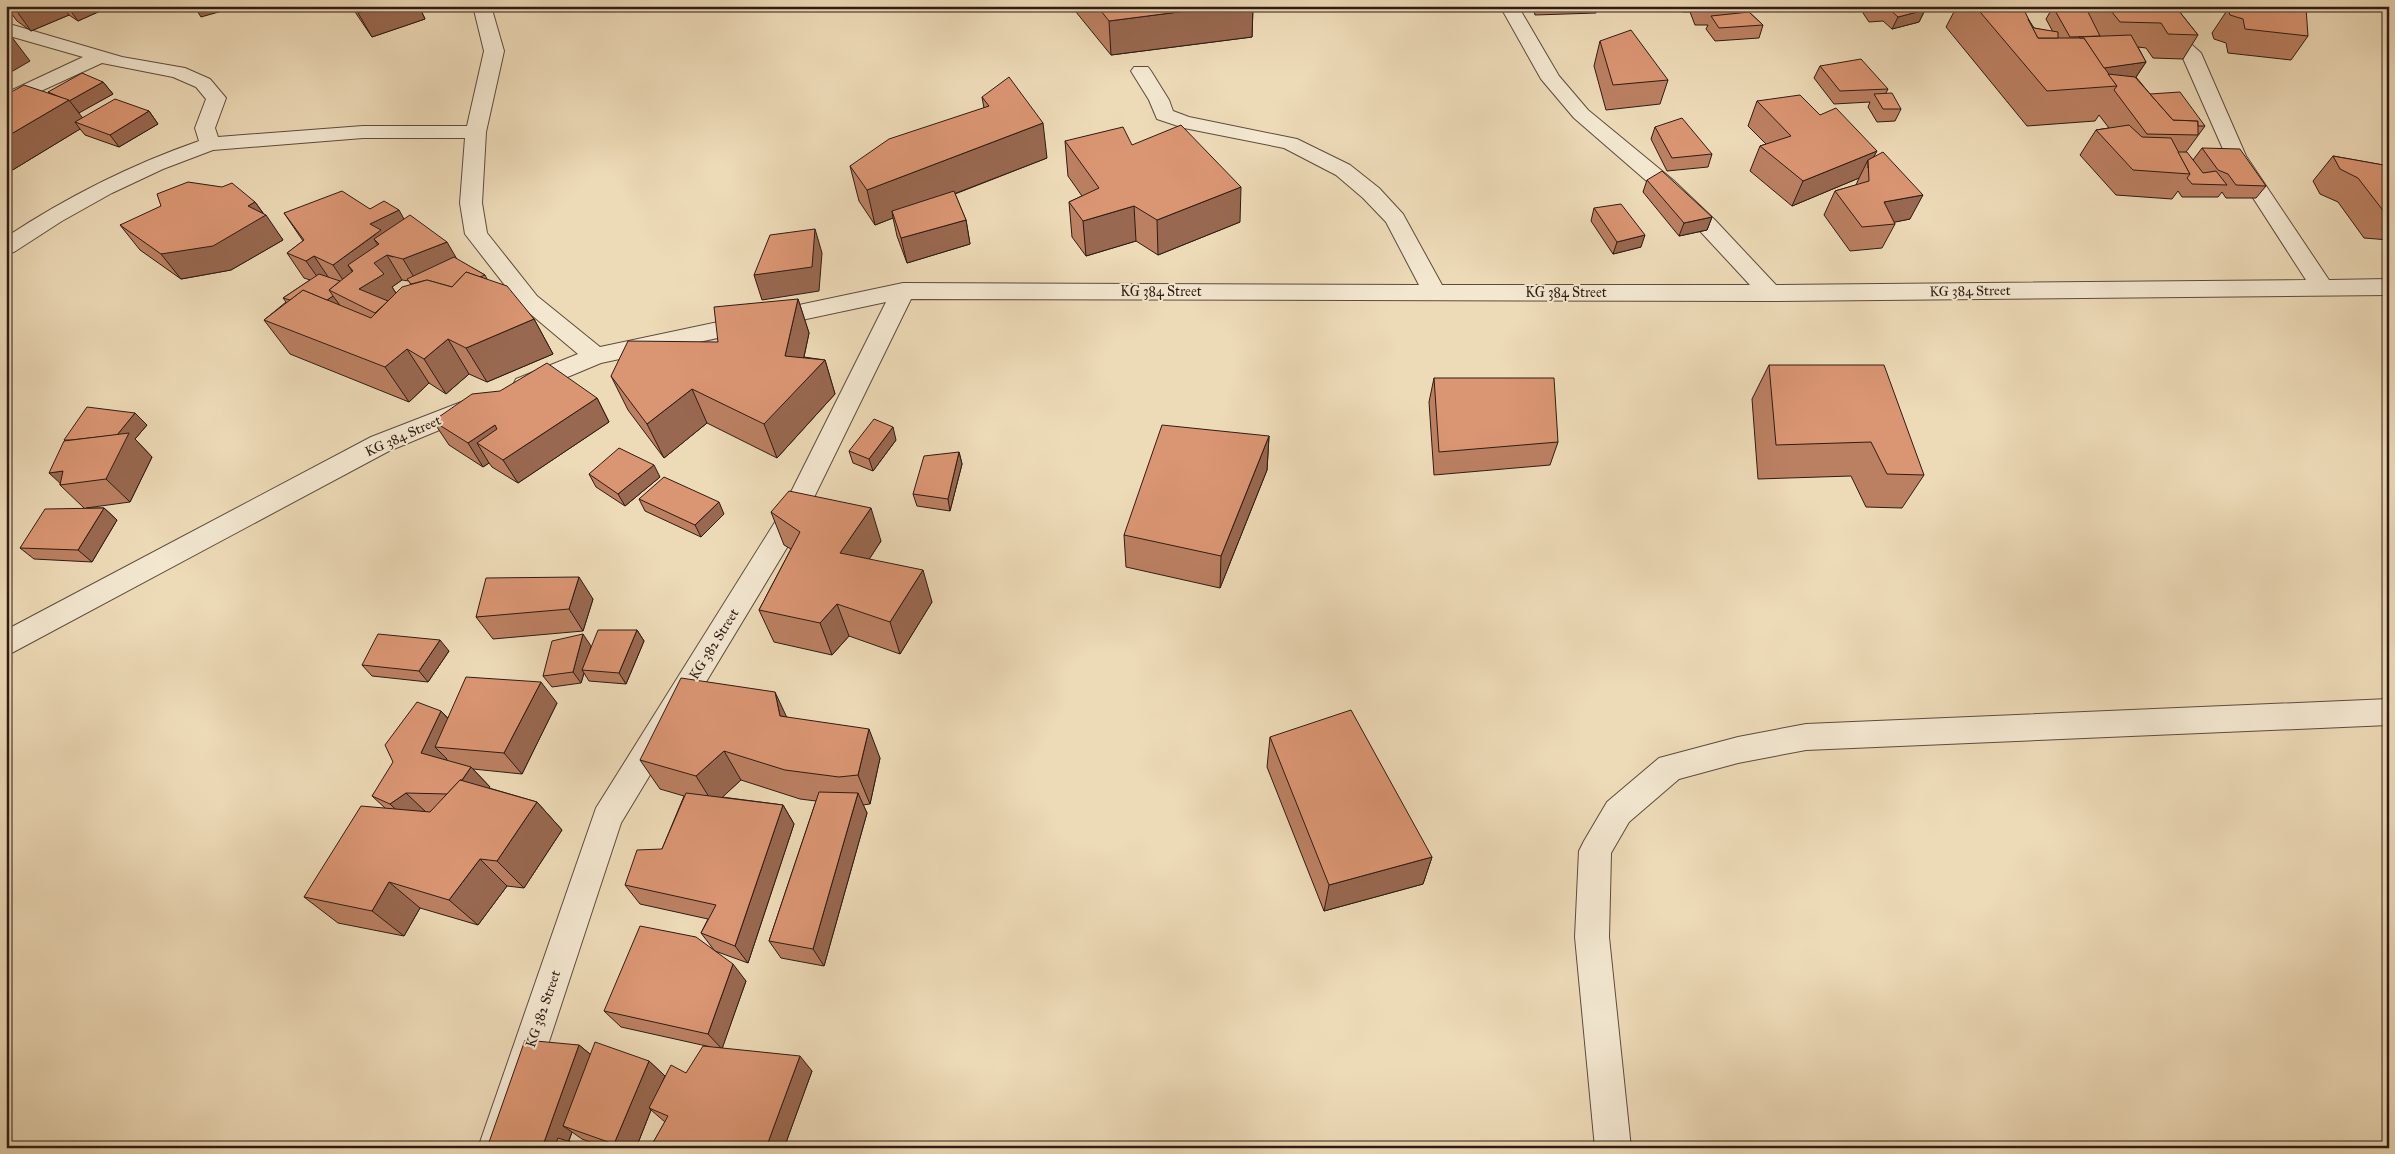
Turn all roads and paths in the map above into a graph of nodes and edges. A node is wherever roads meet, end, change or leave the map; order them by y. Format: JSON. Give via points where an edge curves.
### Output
{"nodes":[{"id":1,"x":482,"y":6,"type":"edge"},
{"id":2,"x":1510,"y":6,"type":"edge"},
{"id":3,"x":2138,"y":6,"type":"edge"},
{"id":4,"x":6,"y":29,"type":"edge"},
{"id":5,"x":101,"y":56,"type":"junction"},
{"id":6,"x":1141,"y":71,"type":"dead end"},
{"id":7,"x":6,"y":101,"type":"edge"},
{"id":8,"x":476,"y":132,"type":"junction"},
{"id":9,"x":210,"y":144,"type":"junction"},
{"id":10,"x":6,"y":247,"type":"edge"},
{"id":11,"x":2322,"y":287,"type":"junction"},
{"id":12,"x":2389,"y":287,"type":"edge"},
{"id":13,"x":903,"y":291,"type":"junction"},
{"id":14,"x":1436,"y":292,"type":"junction"},
{"id":15,"x":1770,"y":293,"type":"junction"},
{"id":16,"x":596,"y":356,"type":"junction"},
{"id":17,"x":6,"y":644,"type":"edge"},
{"id":18,"x":2389,"y":712,"type":"edge"},
{"id":19,"x":496,"y":1148,"type":"edge"},
{"id":20,"x":1613,"y":1148,"type":"edge"}],
"edges":[{"from":1,"to":8,"type":"street","via":[[494,51]]},
{"from":2,"to":15,"type":"street","via":[[1551,79],[1581,114],[1666,185]]},
{"from":3,"to":11,"type":"street","via":[[2191,53],[2236,156]]},
{"from":4,"to":5,"type":"street"},
{"from":5,"to":7,"type":"street"},
{"from":5,"to":9,"type":"street","via":[[178,72],[203,83],[216,98],[205,128]]},
{"from":6,"to":14,"type":"street","via":[[1159,100],[1164,115],[1184,122],[1290,142],[1343,170],[1395,219]]},
{"from":8,"to":9,"type":"street","via":[[363,132]]},
{"from":8,"to":16,"type":"street","via":[[471,203],[476,234],[529,301]]},
{"from":9,"to":10,"type":"street","via":[[129,174],[52,216]]},
{"from":11,"to":12,"type":"street","name":"KG 384 Street"},
{"from":11,"to":15,"type":"street","name":"KG 384 Street"},
{"from":13,"to":14,"type":"street","name":"KG 384 Street"},
{"from":13,"to":16,"type":"street","name":"KG 384 Street"},
{"from":13,"to":19,"type":"street","name":"KG 382 Street","via":[[791,519],[607,818]]},
{"from":14,"to":15,"type":"street","name":"KG 384 Street"},
{"from":16,"to":17,"type":"street","name":"KG 384 Street","via":[[380,444]]},
{"from":18,"to":20,"type":"street","via":[[1806,737],[1670,768],[1618,812],[1594,850],[1592,937]]}]}
